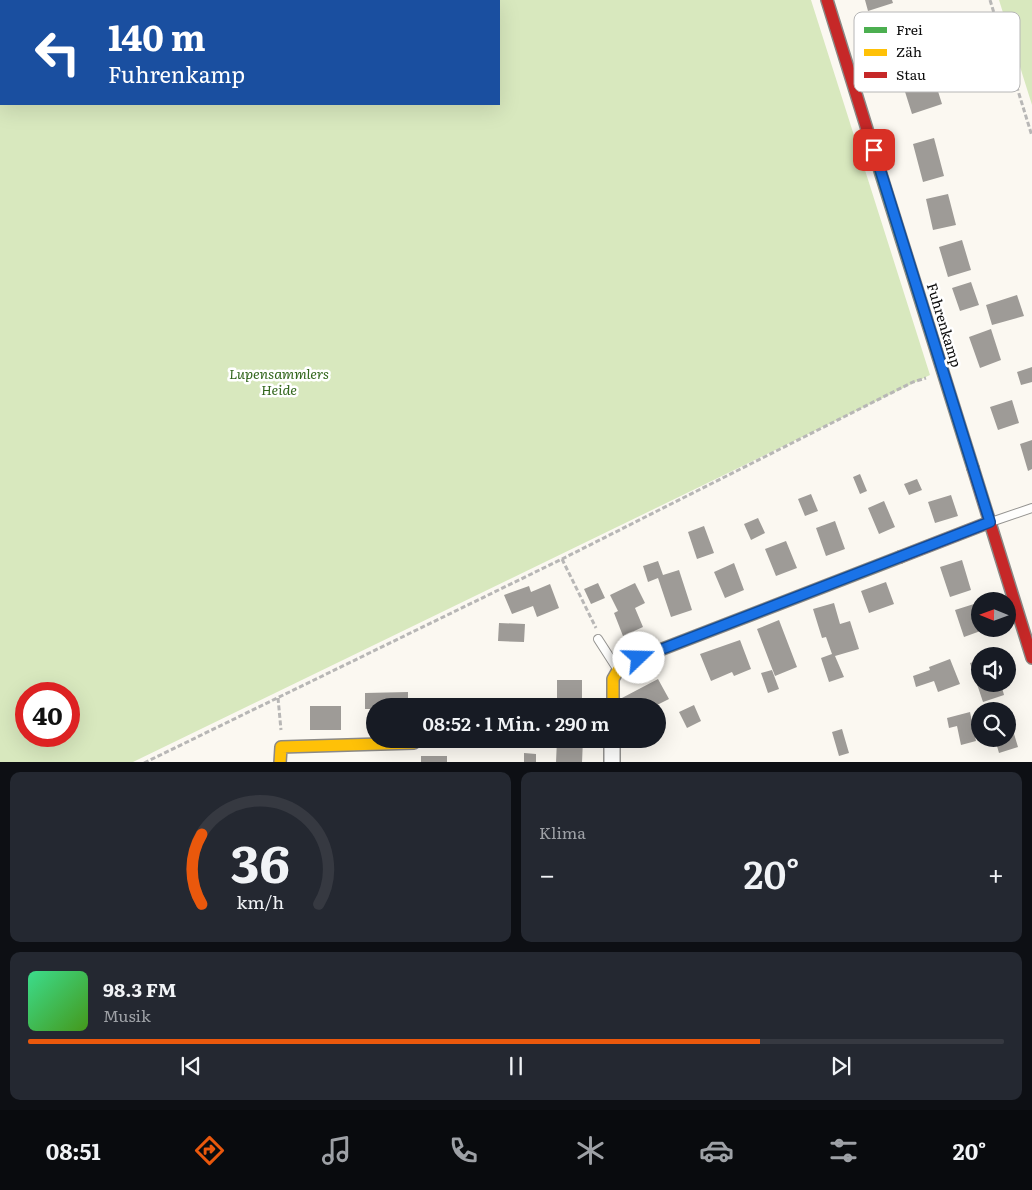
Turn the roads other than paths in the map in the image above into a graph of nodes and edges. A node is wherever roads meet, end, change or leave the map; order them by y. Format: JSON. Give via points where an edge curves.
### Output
{"nodes":[{"id":1,"x":827,"y":0,"type":"edge"},
{"id":2,"x":854,"y":87,"type":"edge"},
{"id":3,"x":856,"y":92,"type":"edge"},
{"id":4,"x":1032,"y":508,"type":"edge"},
{"id":5,"x":990,"y":522,"type":"junction"},
{"id":6,"x":598,"y":639,"type":"road end"},
{"id":7,"x":1032,"y":658,"type":"edge"},
{"id":8,"x":618,"y":670,"type":"junction"},
{"id":9,"x":612,"y":698,"type":"edge"},
{"id":10,"x":366,"y":744,"type":"edge"},
{"id":11,"x":612,"y":748,"type":"edge"},
{"id":12,"x":280,"y":762,"type":"edge"},
{"id":13,"x":612,"y":762,"type":"edge"}],
"edges":[{"from":1,"to":2,"type":"street","name":"Fuhrenkamp"},
{"from":3,"to":5,"type":"street","name":"Fuhrenkamp"},
{"from":4,"to":5,"type":"lane"},
{"from":5,"to":7,"type":"street","name":"Fuhrenkamp"},
{"from":5,"to":8,"type":"street","via":[[621,665]]},
{"from":6,"to":8,"type":"lane"},
{"from":8,"to":9,"type":"street","via":[[613,680]]},
{"from":10,"to":12,"type":"street","via":[[281,747]]},
{"from":11,"to":13,"type":"street"}]}
